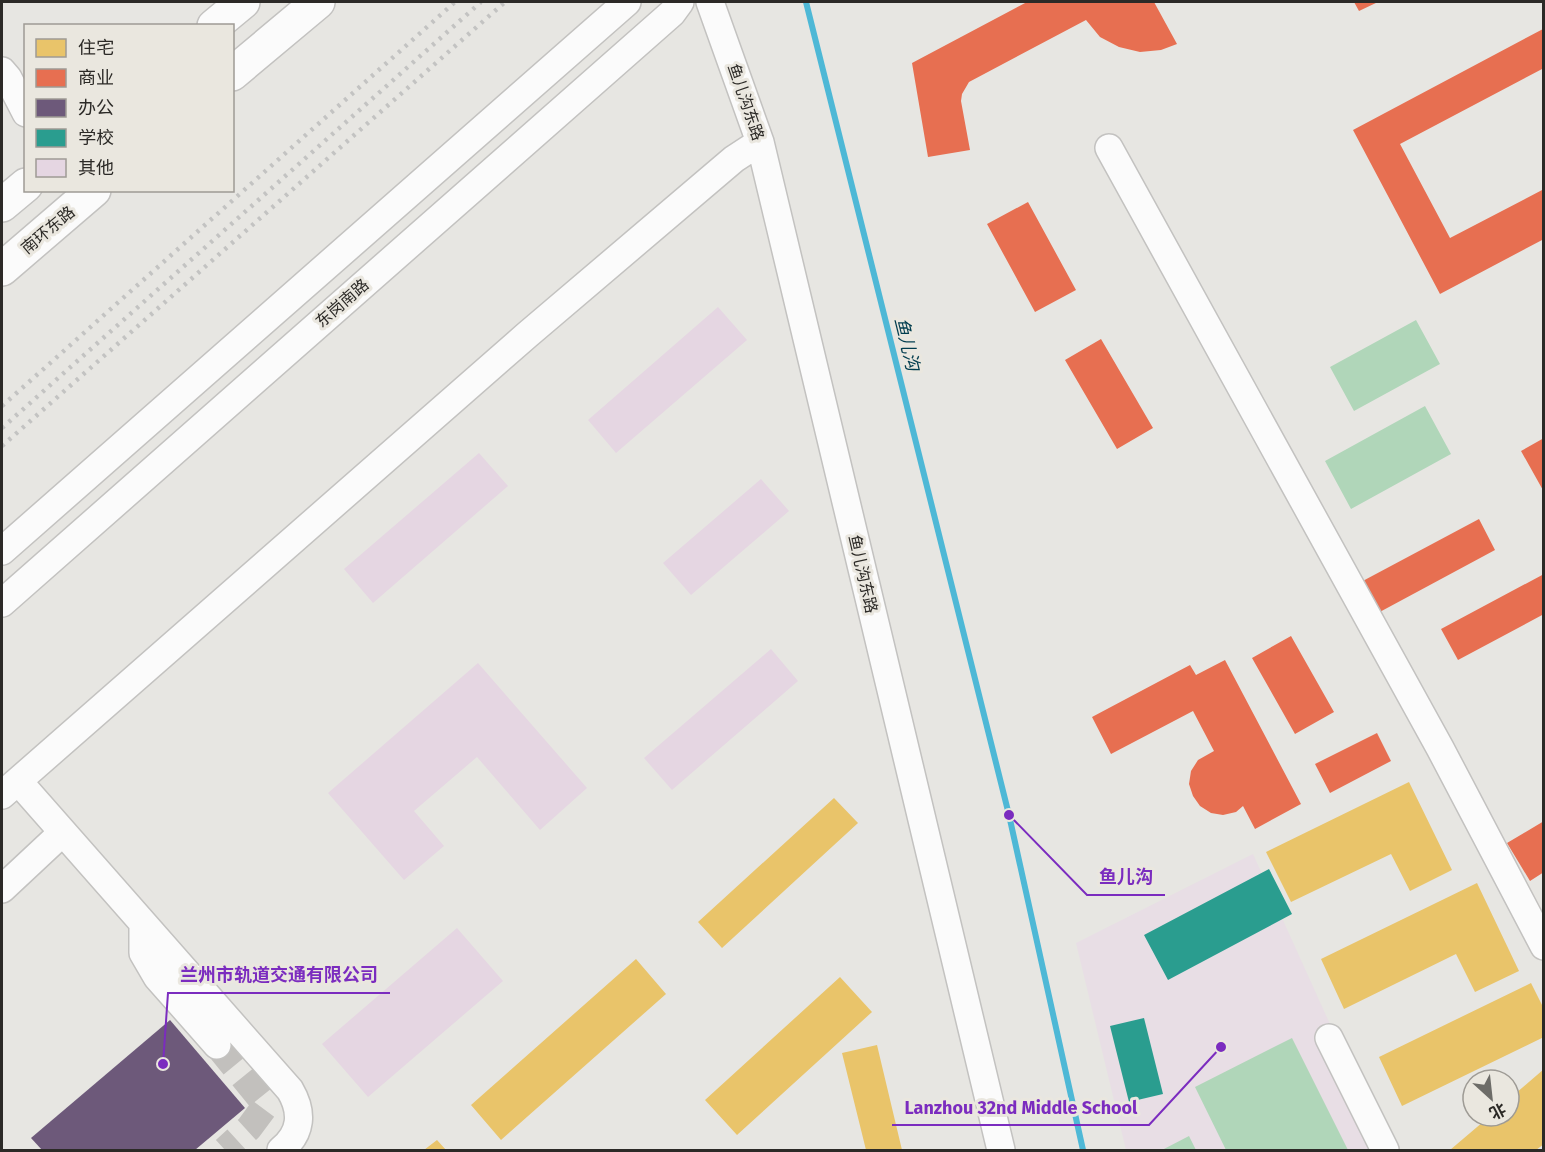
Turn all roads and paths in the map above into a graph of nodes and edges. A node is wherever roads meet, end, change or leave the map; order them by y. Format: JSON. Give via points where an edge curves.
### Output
{"nodes":[{"id":1,"x":243,"y":2,"type":"edge"},
{"id":2,"x":318,"y":2,"type":"edge"},
{"id":3,"x":627,"y":2,"type":"edge"},
{"id":4,"x":680,"y":2,"type":"edge"},
{"id":5,"x":710,"y":2,"type":"edge"},
{"id":6,"x":216,"y":24,"type":"edge"},
{"id":7,"x":2,"y":71,"type":"edge"},
{"id":8,"x":234,"y":72,"type":"edge"},
{"id":9,"x":24,"y":108,"type":"edge"},
{"id":10,"x":760,"y":141,"type":"junction"},
{"id":11,"x":1109,"y":148,"type":"dead end"},
{"id":12,"x":24,"y":187,"type":"edge"},
{"id":13,"x":92,"y":192,"type":"edge"},
{"id":14,"x":2,"y":205,"type":"edge"},
{"id":15,"x":2,"y":269,"type":"edge"},
{"id":16,"x":2,"y":551,"type":"edge"},
{"id":17,"x":2,"y":603,"type":"edge"},
{"id":18,"x":10,"y":788,"type":"edge"},
{"id":19,"x":63,"y":832,"type":"junction"},
{"id":20,"x":2,"y":889,"type":"edge"},
{"id":21,"x":143,"y":923,"type":"junction"},
{"id":22,"x":1544,"y":946,"type":"edge"},
{"id":23,"x":1329,"y":1038,"type":"dead end"},
{"id":24,"x":217,"y":1045,"type":"tunnel mouth"},
{"id":25,"x":281,"y":1150,"type":"edge"},
{"id":26,"x":1001,"y":1150,"type":"edge"},
{"id":27,"x":1385,"y":1150,"type":"edge"}],
"edges":[{"from":1,"to":6,"type":"highway"},
{"from":2,"to":8,"type":"highway"},
{"from":3,"to":16,"type":"street"},
{"from":4,"to":17,"type":"street","name":"东岗南路"},
{"from":5,"to":10,"type":"street","name":"鱼儿沟东路"},
{"from":7,"to":9,"type":"street"},
{"from":10,"to":18,"type":"street","via":[[527,335]]},
{"from":10,"to":26,"type":"street","name":"鱼儿沟东路"},
{"from":11,"to":22,"type":"street","via":[[1440,748]]},
{"from":12,"to":14,"type":"highway"},
{"from":13,"to":15,"type":"highway","name":"南环东路"},
{"from":18,"to":19,"type":"street"},
{"from":19,"to":20,"type":"street"},
{"from":19,"to":21,"type":"street"},
{"from":21,"to":24,"type":"street","via":[[143,953],[157,977]]},
{"from":21,"to":25,"type":"street","via":[[296,1101],[300,1113],[298,1126],[294,1138]]},
{"from":23,"to":27,"type":"street"}]}
